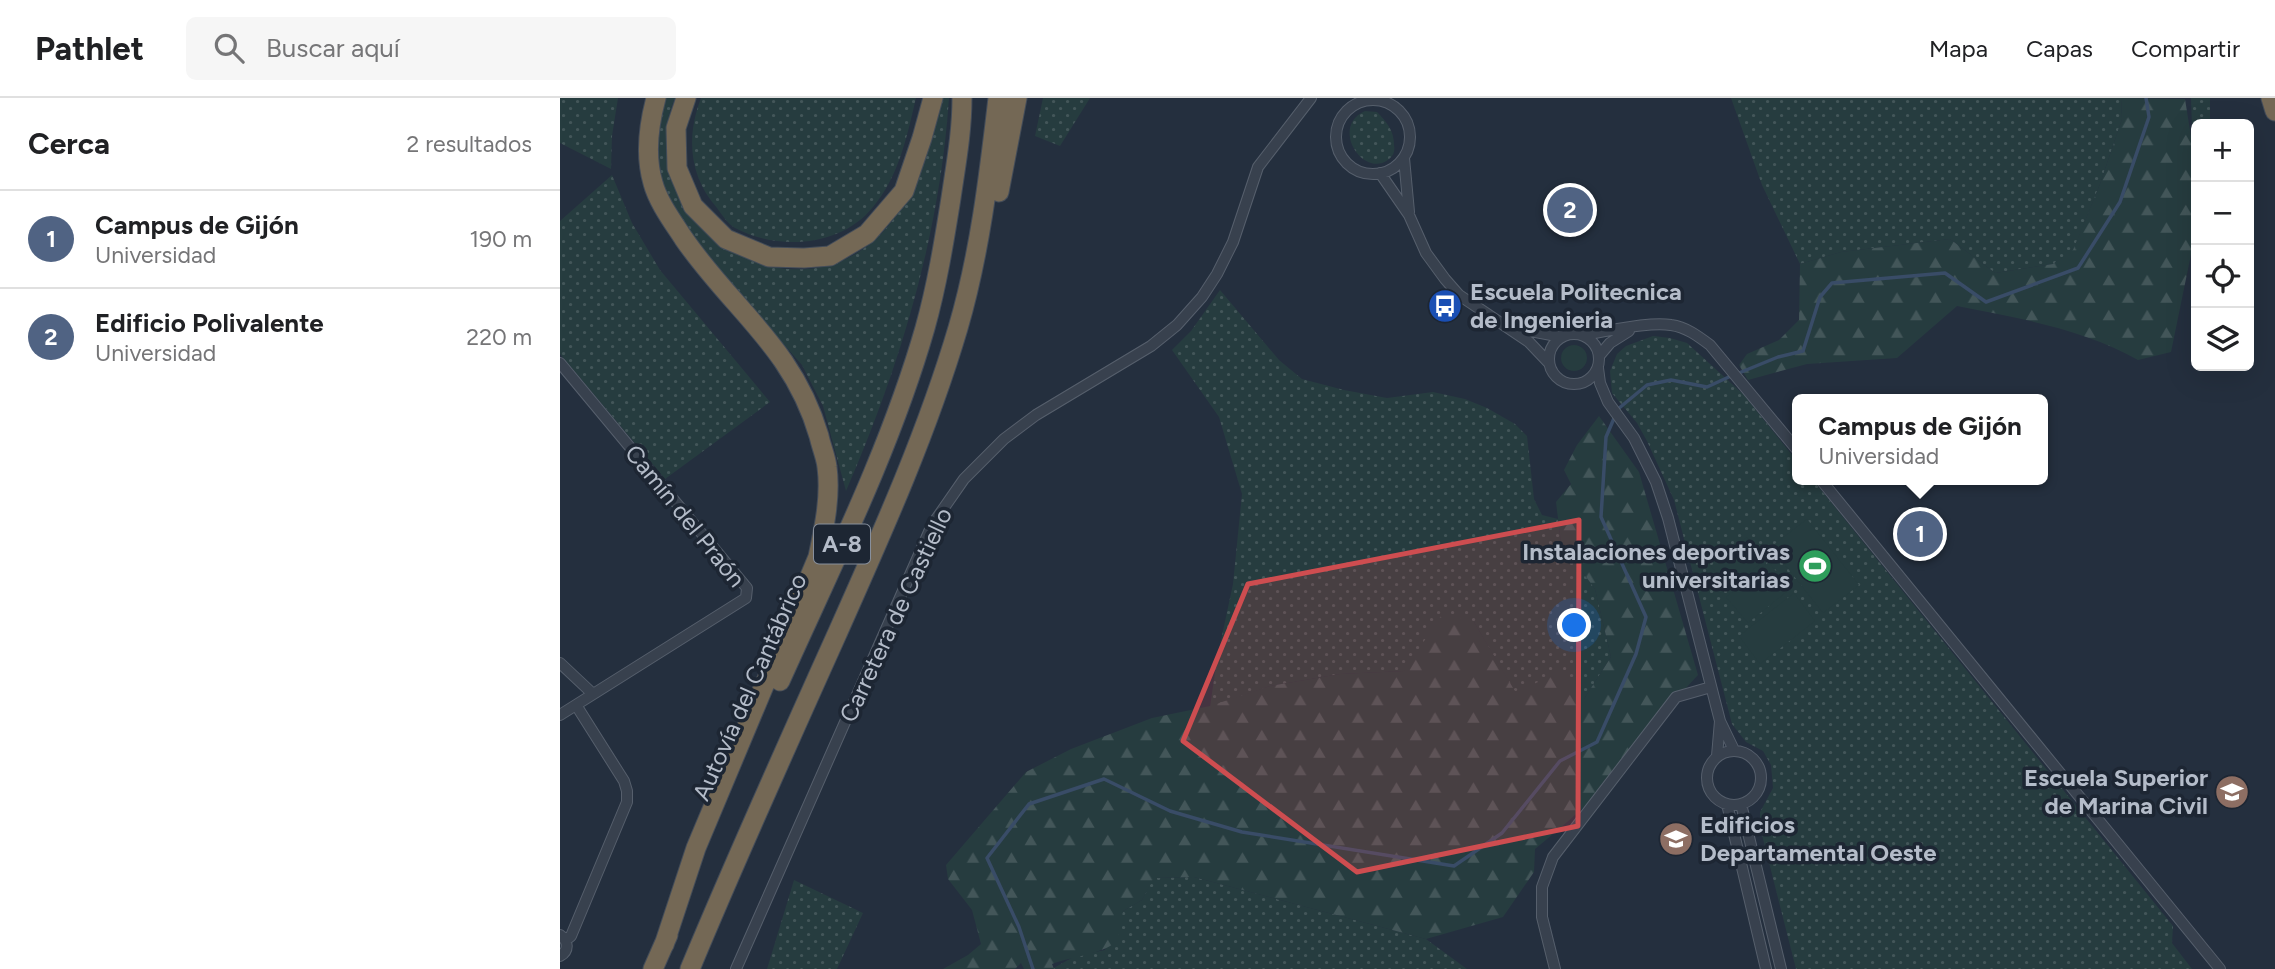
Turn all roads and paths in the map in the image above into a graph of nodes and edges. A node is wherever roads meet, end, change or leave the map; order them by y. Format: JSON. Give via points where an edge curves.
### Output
{"nodes":[{"id":1,"x":656,"y":98,"type":"edge"},
{"id":2,"x":686,"y":98,"type":"edge"},
{"id":3,"x":933,"y":98,"type":"edge"},
{"id":4,"x":962,"y":98,"type":"edge"},
{"id":5,"x":998,"y":98,"type":"edge"},
{"id":6,"x":1017,"y":98,"type":"edge"},
{"id":7,"x":1311,"y":98,"type":"edge"},
{"id":8,"x":2271,"y":98,"type":"edge"},
{"id":9,"x":1378,"y":99,"type":"edge"},
{"id":10,"x":1360,"y":100,"type":"edge"},
{"id":11,"x":2275,"y":111,"type":"edge"},
{"id":12,"x":1404,"y":158,"type":"junction"},
{"id":13,"x":1380,"y":173,"type":"junction"},
{"id":14,"x":1409,"y":215,"type":"junction"},
{"id":15,"x":1506,"y":327,"type":"junction"},
{"id":16,"x":1634,"y":328,"type":"junction"},
{"id":17,"x":1582,"y":335,"type":"junction"},
{"id":18,"x":1562,"y":337,"type":"junction"},
{"id":19,"x":1548,"y":362,"type":"junction"},
{"id":20,"x":1599,"y":362,"type":"junction"},
{"id":21,"x":560,"y":363,"type":"edge"},
{"id":22,"x":1578,"y":384,"type":"junction"},
{"id":23,"x":1608,"y":402,"type":"junction"},
{"id":24,"x":1792,"y":445,"type":"edge"},
{"id":25,"x":1825,"y":485,"type":"edge"},
{"id":26,"x":878,"y":541,"type":"junction"},
{"id":27,"x":560,"y":663,"type":"edge"},
{"id":28,"x":1711,"y":687,"type":"junction"},
{"id":29,"x":593,"y":694,"type":"junction"},
{"id":30,"x":576,"y":705,"type":"junction"},
{"id":31,"x":560,"y":715,"type":"edge"},
{"id":32,"x":1720,"y":721,"type":"junction"},
{"id":33,"x":1734,"y":750,"type":"junction"},
{"id":34,"x":1717,"y":756,"type":"junction"},
{"id":35,"x":1727,"y":804,"type":"junction"},
{"id":36,"x":1741,"y":804,"type":"junction"},
{"id":37,"x":563,"y":938,"type":"edge"},
{"id":38,"x":664,"y":946,"type":"junction"},
{"id":39,"x":560,"y":956,"type":"edge"},
{"id":40,"x":653,"y":969,"type":"edge"},
{"id":41,"x":690,"y":969,"type":"edge"},
{"id":42,"x":736,"y":969,"type":"edge"},
{"id":43,"x":1555,"y":969,"type":"edge"},
{"id":44,"x":1766,"y":969,"type":"edge"},
{"id":45,"x":1781,"y":969,"type":"edge"},
{"id":46,"x":2220,"y":969,"type":"edge"}],
"edges":[{"from":1,"to":38,"type":"highway","via":[[650,120],[653,184],[699,260],[793,373],[812,412],[827,466],[827,511],[818,557],[696,848]]},
{"from":2,"to":3,"type":"highway","via":[[676,128],[677,168],[693,205],[726,239],[769,257],[804,258],[830,256],[867,234],[904,191]]},
{"from":4,"to":38,"type":"highway","name":"Autovía del Cantábrico","number":"A-8","via":[[962,129],[943,252],[901,401]]},
{"from":5,"to":26,"type":"highway","number":"A-8","via":[[990,168],[958,328],[924,431]]},
{"from":6,"to":26,"type":"highway","via":[[967,337],[934,434]]},
{"from":7,"to":42,"type":"street","name":"Carretera de Castiello","via":[[1258,167],[1233,242],[1202,297],[1151,346],[1004,439],[964,479],[932,525]]},
{"from":8,"to":11,"type":"highway"},
{"from":9,"to":10,"type":"street"},
{"from":9,"to":12,"type":"street","via":[[1407,122],[1410,135]]},
{"from":10,"to":13,"type":"street","via":[[1339,122],[1339,151],[1359,171]]},
{"from":12,"to":13,"type":"street"},
{"from":12,"to":14,"type":"street"},
{"from":13,"to":14,"type":"street"},
{"from":14,"to":15,"type":"street","via":[[1444,279]]},
{"from":15,"to":18,"type":"street"},
{"from":15,"to":19,"type":"street"},
{"from":16,"to":17,"type":"street"},
{"from":16,"to":20,"type":"street","via":[[1610,343]]},
{"from":16,"to":24,"type":"street","via":[[1670,324],[1694,333],[1710,345]]},
{"from":17,"to":18,"type":"street"},
{"from":17,"to":20,"type":"street","via":[[1593,343]]},
{"from":18,"to":19,"type":"street","via":[[1550,350]]},
{"from":19,"to":22,"type":"street","via":[[1560,381]]},
{"from":20,"to":22,"type":"street","via":[[1587,381]]},
{"from":20,"to":23,"type":"street","via":[[1600,383]]},
{"from":21,"to":29,"type":"street","name":"Camín del Praón","via":[[747,588],[746,597]]},
{"from":22,"to":23,"type":"street"},
{"from":23,"to":28,"type":"street","via":[[1656,482]]},
{"from":25,"to":46,"type":"street"},
{"from":26,"to":41,"type":"highway","number":"A-8"},
{"from":27,"to":29,"type":"street"},
{"from":28,"to":32,"type":"street"},
{"from":28,"to":43,"type":"street","via":[[1676,697],[1553,857],[1542,887],[1542,917]]},
{"from":29,"to":30,"type":"street","name":"Camín del Praón"},
{"from":30,"to":31,"type":"street","name":"Camín del Praón"},
{"from":30,"to":37,"type":"street","via":[[624,781],[627,802],[571,936]]},
{"from":32,"to":33,"type":"street"},
{"from":32,"to":34,"type":"street"},
{"from":33,"to":34,"type":"street"},
{"from":33,"to":36,"type":"street","via":[[1750,756],[1760,770],[1755,794]]},
{"from":34,"to":35,"type":"street","via":[[1708,770],[1708,787]]},
{"from":35,"to":36,"type":"street"},
{"from":35,"to":44,"type":"street"},
{"from":36,"to":45,"type":"street"},
{"from":37,"to":39,"type":"street","via":[[566,950]]},
{"from":38,"to":40,"type":"highway","name":"Autovía del Cantábrico","number":"A-8"}]}
